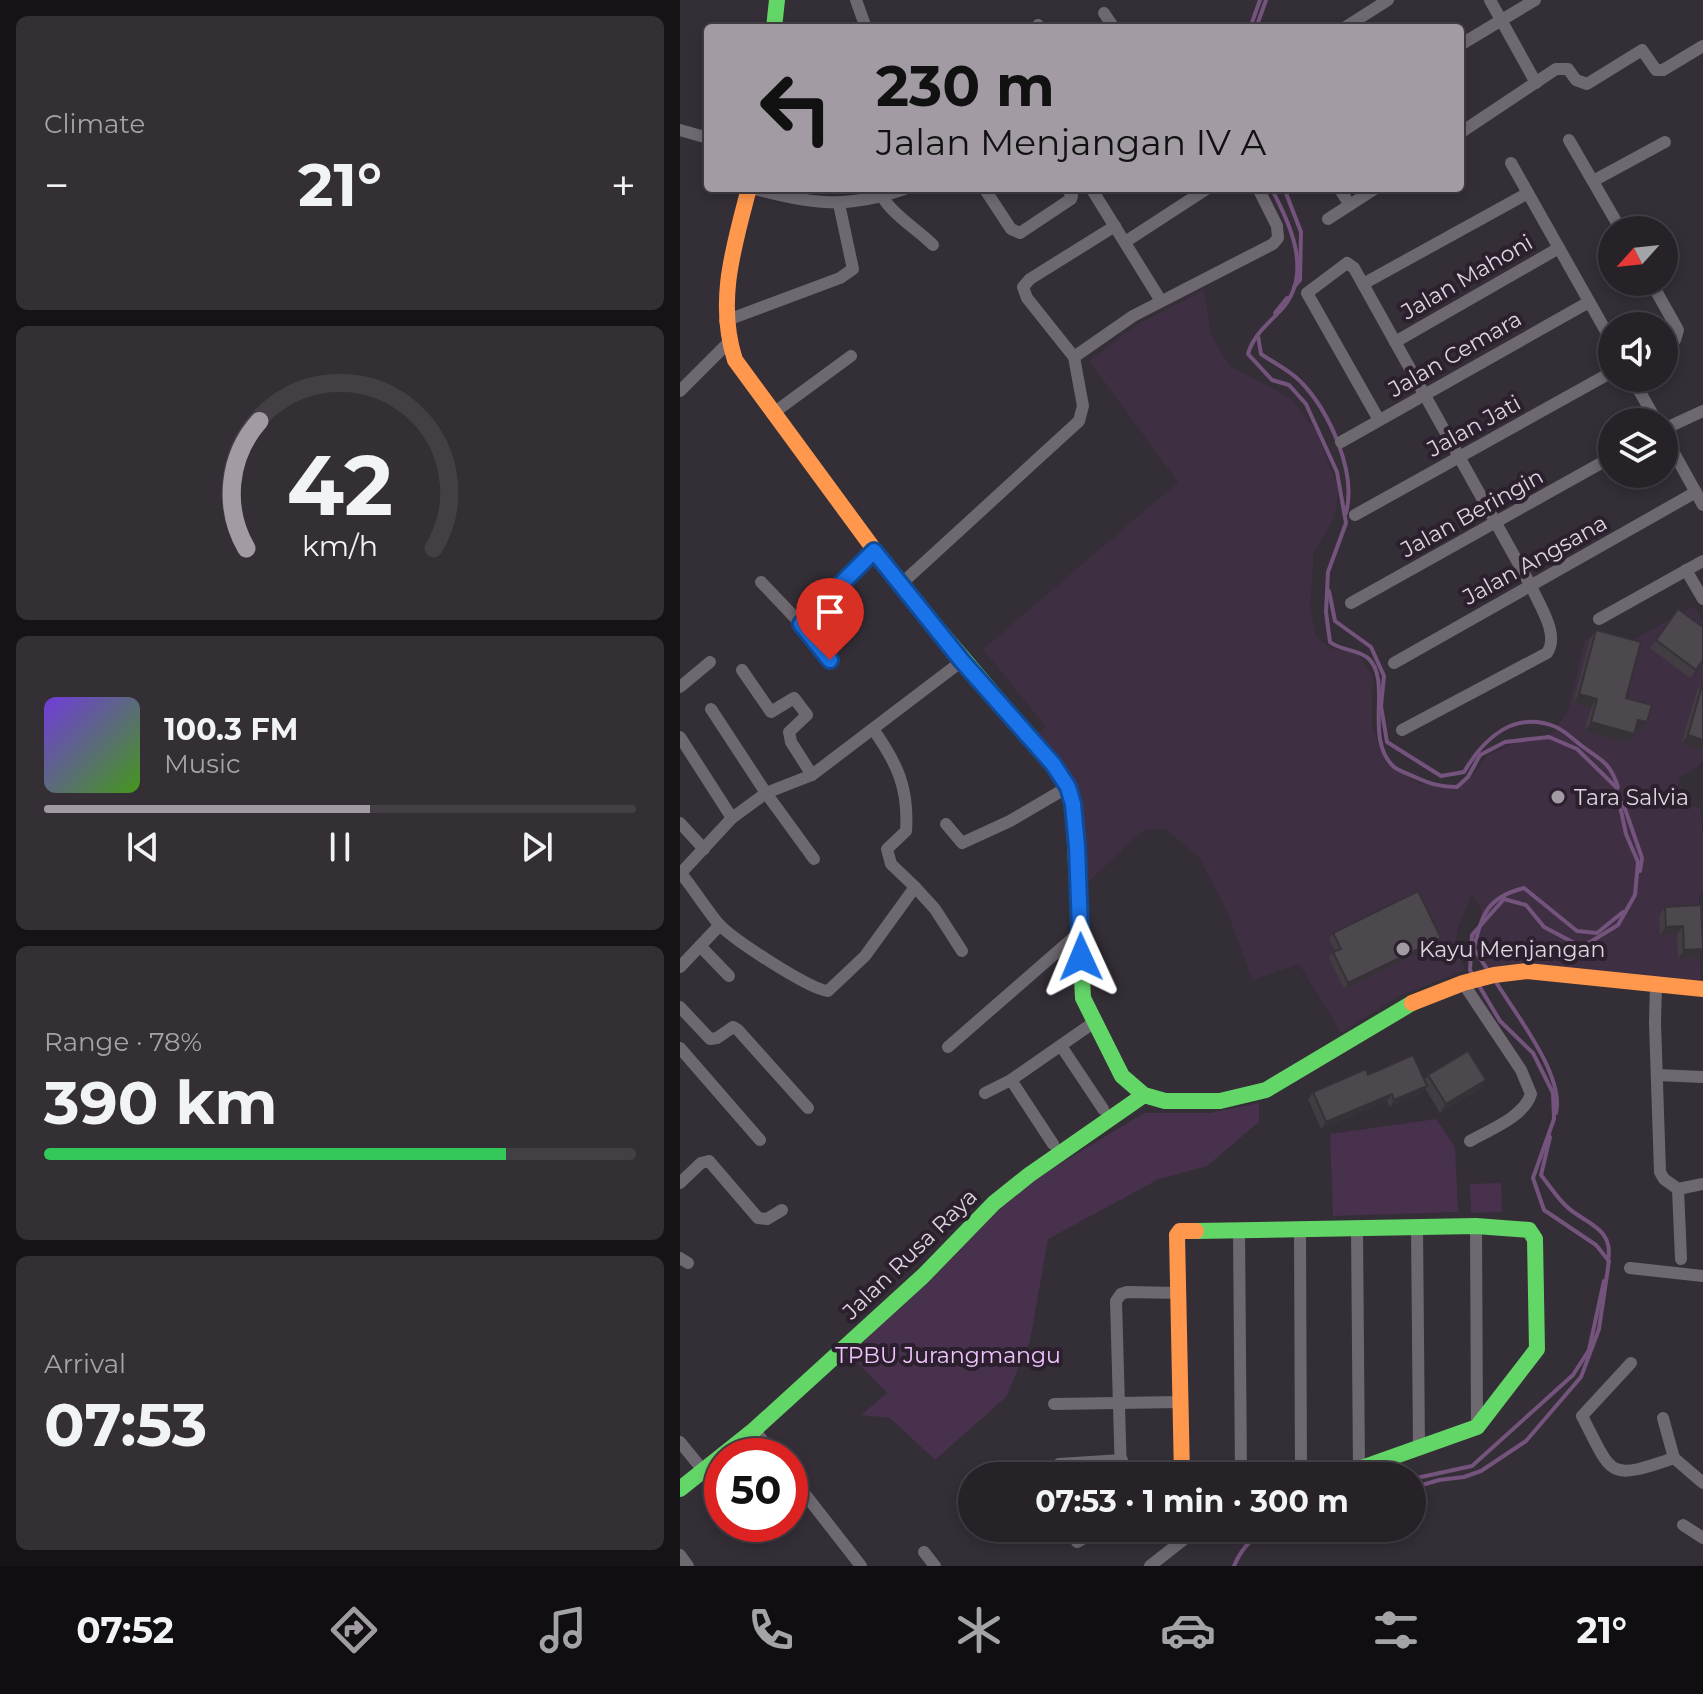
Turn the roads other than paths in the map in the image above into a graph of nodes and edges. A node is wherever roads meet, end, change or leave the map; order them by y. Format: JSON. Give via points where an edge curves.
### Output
{"nodes":[{"id":1,"x":777,"y":0,"type":"edge"},
{"id":2,"x":856,"y":0,"type":"edge"},
{"id":3,"x":1388,"y":0,"type":"edge"},
{"id":4,"x":1490,"y":0,"type":"edge"},
{"id":5,"x":1535,"y":0,"type":"edge"},
{"id":6,"x":1104,"y":13,"type":"dead end"},
{"id":7,"x":1503,"y":19,"type":"junction"},
{"id":8,"x":774,"y":24,"type":"edge"},
{"id":9,"x":865,"y":24,"type":"edge"},
{"id":10,"x":1111,"y":24,"type":"edge"},
{"id":11,"x":1350,"y":24,"type":"edge"},
{"id":12,"x":1464,"y":43,"type":"edge"},
{"id":13,"x":1703,"y":46,"type":"edge"},
{"id":14,"x":1536,"y":83,"type":"junction"},
{"id":15,"x":680,"y":130,"type":"edge"},
{"id":16,"x":1464,"y":130,"type":"edge"},
{"id":17,"x":704,"y":137,"type":"edge"},
{"id":18,"x":1569,"y":140,"type":"dead end"},
{"id":19,"x":1665,"y":142,"type":"dead end"},
{"id":20,"x":1511,"y":163,"type":"dead end"},
{"id":21,"x":1593,"y":181,"type":"junction"},
{"id":22,"x":749,"y":192,"type":"edge"},
{"id":23,"x":768,"y":192,"type":"edge"},
{"id":24,"x":987,"y":192,"type":"edge"},
{"id":25,"x":1070,"y":192,"type":"edge"},
{"id":26,"x":1094,"y":192,"type":"edge"},
{"id":27,"x":1202,"y":192,"type":"edge"},
{"id":28,"x":1260,"y":192,"type":"edge"},
{"id":29,"x":1342,"y":192,"type":"edge"},
{"id":30,"x":1370,"y":192,"type":"edge"},
{"id":31,"x":880,"y":193,"type":"edge"},
{"id":32,"x":1528,"y":193,"type":"junction"},
{"id":33,"x":839,"y":204,"type":"junction"},
{"id":34,"x":1350,"y":205,"type":"junction"},
{"id":35,"x":1613,"y":216,"type":"edge"},
{"id":36,"x":1328,"y":219,"type":"dead end"},
{"id":37,"x":1115,"y":226,"type":"junction"},
{"id":38,"x":1125,"y":242,"type":"junction"},
{"id":39,"x":933,"y":245,"type":"dead end"},
{"id":40,"x":1559,"y":248,"type":"junction"},
{"id":41,"x":1363,"y":284,"type":"junction"},
{"id":42,"x":1161,"y":301,"type":"junction"},
{"id":43,"x":1589,"y":302,"type":"junction"},
{"id":44,"x":1598,"y":318,"type":"edge"},
{"id":45,"x":725,"y":321,"type":"junction"},
{"id":46,"x":1395,"y":342,"type":"junction"},
{"id":47,"x":728,"y":343,"type":"junction"},
{"id":48,"x":851,"y":356,"type":"dead end"},
{"id":49,"x":1074,"y":357,"type":"junction"},
{"id":50,"x":1598,"y":380,"type":"edge"},
{"id":51,"x":680,"y":391,"type":"edge"},
{"id":52,"x":1424,"y":395,"type":"junction"},
{"id":53,"x":1703,"y":411,"type":"edge"},
{"id":54,"x":772,"y":414,"type":"junction"},
{"id":55,"x":1379,"y":420,"type":"junction"},
{"id":56,"x":1678,"y":424,"type":"edge"},
{"id":57,"x":1341,"y":442,"type":"dead end"},
{"id":58,"x":1459,"y":457,"type":"junction"},
{"id":59,"x":1678,"y":458,"type":"edge"},
{"id":60,"x":1598,"y":465,"type":"edge"},
{"id":61,"x":1696,"y":492,"type":"junction"},
{"id":62,"x":1703,"y":505,"type":"edge"},
{"id":63,"x":1355,"y":515,"type":"dead end"},
{"id":64,"x":1495,"y":523,"type":"junction"},
{"id":65,"x":874,"y":551,"type":"junction"},
{"id":66,"x":1703,"y":561,"type":"edge"},
{"id":67,"x":1686,"y":570,"type":"junction"},
{"id":68,"x":761,"y":582,"type":"dead end"},
{"id":69,"x":900,"y":585,"type":"junction"},
{"id":70,"x":1531,"y":586,"type":"junction"},
{"id":71,"x":1703,"y":599,"type":"edge"},
{"id":72,"x":1351,"y":603,"type":"dead end"},
{"id":73,"x":1599,"y":619,"type":"dead end"},
{"id":74,"x":801,"y":624,"type":"junction"},
{"id":75,"x":830,"y":660,"type":"dead end"},
{"id":76,"x":962,"y":661,"type":"junction"},
{"id":77,"x":710,"y":662,"type":"dead end"},
{"id":78,"x":1394,"y":663,"type":"dead end"},
{"id":79,"x":742,"y":670,"type":"dead end"},
{"id":80,"x":680,"y":687,"type":"edge"},
{"id":81,"x":711,"y":709,"type":"dead end"},
{"id":82,"x":873,"y":729,"type":"junction"},
{"id":83,"x":1402,"y":730,"type":"dead end"},
{"id":84,"x":680,"y":737,"type":"edge"},
{"id":85,"x":812,"y":775,"type":"junction"},
{"id":86,"x":1068,"y":787,"type":"junction"},
{"id":87,"x":766,"y":793,"type":"junction"},
{"id":88,"x":732,"y":818,"type":"junction"},
{"id":89,"x":680,"y":823,"type":"edge"},
{"id":90,"x":946,"y":824,"type":"dead end"},
{"id":91,"x":704,"y":849,"type":"junction"},
{"id":92,"x":814,"y":859,"type":"dead end"},
{"id":93,"x":681,"y":873,"type":"edge"},
{"id":94,"x":915,"y":887,"type":"junction"},
{"id":95,"x":719,"y":926,"type":"junction"},
{"id":96,"x":1081,"y":931,"type":"junction"},
{"id":97,"x":700,"y":946,"type":"junction"},
{"id":98,"x":962,"y":951,"type":"dead end"},
{"id":99,"x":680,"y":967,"type":"edge"},
{"id":100,"x":729,"y":976,"type":"dead end"},
{"id":101,"x":1467,"y":982,"type":"junction"},
{"id":102,"x":1656,"y":984,"type":"junction"},
{"id":103,"x":1703,"y":989,"type":"edge"},
{"id":104,"x":680,"y":1007,"type":"edge"},
{"id":105,"x":1093,"y":1023,"type":"junction"},
{"id":106,"x":1061,"y":1046,"type":"junction"},
{"id":107,"x":948,"y":1047,"type":"dead end"},
{"id":108,"x":680,"y":1048,"type":"edge"},
{"id":109,"x":1657,"y":1075,"type":"junction"},
{"id":110,"x":1703,"y":1077,"type":"edge"},
{"id":111,"x":1011,"y":1080,"type":"junction"},
{"id":112,"x":985,"y":1093,"type":"dead end"},
{"id":113,"x":1144,"y":1095,"type":"junction"},
{"id":114,"x":808,"y":1108,"type":"dead end"},
{"id":115,"x":1103,"y":1109,"type":"dead end"},
{"id":116,"x":760,"y":1140,"type":"dead end"},
{"id":117,"x":1470,"y":1141,"type":"dead end"},
{"id":118,"x":1053,"y":1144,"type":"dead end"},
{"id":119,"x":680,"y":1183,"type":"edge"},
{"id":120,"x":1703,"y":1184,"type":"edge"},
{"id":121,"x":1678,"y":1189,"type":"junction"},
{"id":122,"x":782,"y":1210,"type":"dead end"},
{"id":123,"x":1476,"y":1226,"type":"junction"},
{"id":124,"x":1417,"y":1227,"type":"junction"},
{"id":125,"x":1357,"y":1228,"type":"junction"},
{"id":126,"x":1300,"y":1229,"type":"junction"},
{"id":127,"x":1239,"y":1230,"type":"junction"},
{"id":128,"x":1681,"y":1259,"type":"dead end"},
{"id":129,"x":1630,"y":1268,"type":"dead end"},
{"id":130,"x":1703,"y":1276,"type":"edge"},
{"id":131,"x":1180,"y":1293,"type":"junction"},
{"id":132,"x":1631,"y":1363,"type":"dead end"},
{"id":133,"x":1121,"y":1402,"type":"junction"},
{"id":134,"x":1181,"y":1402,"type":"junction"},
{"id":135,"x":1054,"y":1404,"type":"dead end"},
{"id":136,"x":1663,"y":1418,"type":"dead end"},
{"id":137,"x":1477,"y":1427,"type":"junction"},
{"id":138,"x":754,"y":1430,"type":"junction"},
{"id":139,"x":760,"y":1438,"type":"edge"},
{"id":140,"x":680,"y":1442,"type":"edge"},
{"id":141,"x":1419,"y":1448,"type":"junction"},
{"id":142,"x":1674,"y":1458,"type":"junction"},
{"id":143,"x":1122,"y":1460,"type":"joint"},
{"id":144,"x":1090,"y":1462,"type":"edge"},
{"id":145,"x":1182,"y":1462,"type":"edge"},
{"id":146,"x":1241,"y":1462,"type":"edge"},
{"id":147,"x":1301,"y":1462,"type":"edge"},
{"id":148,"x":1359,"y":1462,"type":"edge"},
{"id":149,"x":1379,"y":1462,"type":"edge"},
{"id":150,"x":702,"y":1469,"type":"junction"},
{"id":151,"x":1703,"y":1483,"type":"edge"},
{"id":152,"x":680,"y":1489,"type":"edge"},
{"id":153,"x":808,"y":1498,"type":"edge"},
{"id":154,"x":1683,"y":1525,"type":"dead end"},
{"id":155,"x":1703,"y":1538,"type":"edge"},
{"id":156,"x":1175,"y":1542,"type":"edge"},
{"id":157,"x":924,"y":1552,"type":"dead end"},
{"id":158,"x":680,"y":1555,"type":"edge"},
{"id":159,"x":1154,"y":1564,"type":"edge"},
{"id":160,"x":688,"y":1566,"type":"edge"},
{"id":161,"x":861,"y":1566,"type":"edge"},
{"id":162,"x":935,"y":1566,"type":"edge"}],
"edges":[{"from":1,"to":8,"type":"main road"},
{"from":2,"to":9,"type":"street"},
{"from":3,"to":11,"type":"street"},
{"from":4,"to":7,"type":"street"},
{"from":5,"to":7,"type":"street"},
{"from":6,"to":10,"type":"street"},
{"from":7,"to":12,"type":"street"},
{"from":7,"to":14,"type":"street"},
{"from":13,"to":14,"type":"street","via":[[1663,70],[1656,70],[1642,50],[1587,84],[1563,68]]},
{"from":14,"to":16,"type":"street"},
{"from":15,"to":17,"type":"street"},
{"from":18,"to":21,"type":"street"},
{"from":19,"to":21,"type":"street"},
{"from":20,"to":32,"type":"street"},
{"from":21,"to":35,"type":"street"},
{"from":22,"to":45,"type":"main road","via":[[728,271]]},
{"from":23,"to":33,"type":"street"},
{"from":24,"to":25,"type":"street","via":[[1016,233],[1071,199]]},
{"from":26,"to":37,"type":"street"},
{"from":27,"to":38,"type":"street"},
{"from":28,"to":42,"type":"street","via":[[1277,226],[1276,241]]},
{"from":29,"to":34,"type":"street"},
{"from":30,"to":34,"type":"street"},
{"from":31,"to":33,"type":"street"},
{"from":31,"to":39,"type":"street"},
{"from":32,"to":40,"type":"street"},
{"from":32,"to":41,"type":"street"},
{"from":33,"to":45,"type":"street","via":[[853,269]]},
{"from":34,"to":36,"type":"street"},
{"from":37,"to":38,"type":"street"},
{"from":37,"to":49,"type":"street","via":[[1023,287]]},
{"from":38,"to":42,"type":"street"},
{"from":40,"to":43,"type":"street"},
{"from":40,"to":46,"type":"street","name":"Jalan Mahoni"},
{"from":41,"to":46,"type":"street"},
{"from":41,"to":55,"type":"street","via":[[1347,263],[1307,293]]},
{"from":42,"to":49,"type":"street"},
{"from":43,"to":44,"type":"street"},
{"from":43,"to":52,"type":"street","name":"Jalan Cemara"},
{"from":45,"to":47,"type":"main road"},
{"from":46,"to":52,"type":"street"},
{"from":47,"to":51,"type":"street"},
{"from":47,"to":54,"type":"main road"},
{"from":48,"to":54,"type":"street"},
{"from":49,"to":69,"type":"street","via":[[1083,406],[1079,421]]},
{"from":50,"to":58,"type":"street","name":"Jalan Jati"},
{"from":52,"to":55,"type":"street","name":"Jalan Cemara"},
{"from":52,"to":58,"type":"street"},
{"from":53,"to":56,"type":"street"},
{"from":54,"to":65,"type":"main road"},
{"from":55,"to":57,"type":"street","name":"Jalan Cemara"},
{"from":58,"to":63,"type":"street","name":"Jalan Jati"},
{"from":58,"to":64,"type":"street"},
{"from":59,"to":61,"type":"street"},
{"from":60,"to":64,"type":"street","name":"Jalan Beringin"},
{"from":61,"to":62,"type":"street"},
{"from":61,"to":70,"type":"street","name":"Jalan Angsana"},
{"from":64,"to":70,"type":"street"},
{"from":64,"to":72,"type":"street","name":"Jalan Beringin"},
{"from":65,"to":69,"type":"main road"},
{"from":65,"to":74,"type":"street"},
{"from":66,"to":67,"type":"street"},
{"from":67,"to":71,"type":"street"},
{"from":67,"to":73,"type":"street"},
{"from":68,"to":74,"type":"street"},
{"from":69,"to":76,"type":"main road"},
{"from":70,"to":78,"type":"street","name":"Jalan Angsana"},
{"from":70,"to":83,"type":"street","via":[[1552,634],[1547,653]]},
{"from":74,"to":75,"type":"street"},
{"from":76,"to":82,"type":"street"},
{"from":76,"to":86,"type":"main road"},
{"from":77,"to":80,"type":"street"},
{"from":79,"to":85,"type":"street","via":[[771,712],[794,698],[807,715],[789,732]]},
{"from":81,"to":87,"type":"street"},
{"from":82,"to":85,"type":"street"},
{"from":82,"to":94,"type":"street","via":[[895,759],[905,791],[906,831],[887,849],[891,864]]},
{"from":84,"to":88,"type":"street"},
{"from":85,"to":87,"type":"street"},
{"from":86,"to":90,"type":"street","via":[[967,842],[959,842]]},
{"from":86,"to":96,"type":"main road"},
{"from":87,"to":88,"type":"street"},
{"from":87,"to":92,"type":"street"},
{"from":88,"to":91,"type":"street"},
{"from":89,"to":91,"type":"street"},
{"from":91,"to":93,"type":"street"},
{"from":93,"to":95,"type":"street"},
{"from":94,"to":95,"type":"street","via":[[865,956],[828,991],[798,979]]},
{"from":94,"to":98,"type":"street"},
{"from":95,"to":97,"type":"street"},
{"from":96,"to":105,"type":"main road","via":[[1081,983]]},
{"from":96,"to":107,"type":"street"},
{"from":97,"to":99,"type":"street"},
{"from":97,"to":100,"type":"street"},
{"from":101,"to":102,"type":"main road","via":[[1527,971]]},
{"from":101,"to":113,"type":"main road","via":[[1401,1008],[1266,1090],[1220,1101],[1165,1101]]},
{"from":101,"to":117,"type":"street","via":[[1531,1094],[1516,1113]]},
{"from":102,"to":103,"type":"main road"},
{"from":102,"to":109,"type":"street"},
{"from":104,"to":114,"type":"street","via":[[710,1039],[733,1027],[738,1030]]},
{"from":105,"to":106,"type":"street"},
{"from":105,"to":113,"type":"main road","via":[[1122,1076]]},
{"from":106,"to":111,"type":"street"},
{"from":106,"to":115,"type":"street"},
{"from":108,"to":116,"type":"street"},
{"from":109,"to":110,"type":"street"},
{"from":109,"to":121,"type":"street","via":[[1658,1162],[1664,1179]]},
{"from":111,"to":112,"type":"street"},
{"from":111,"to":118,"type":"street"},
{"from":113,"to":138,"type":"main road","name":"Jalan Rusa Raya","via":[[994,1203],[923,1276]]},
{"from":119,"to":122,"type":"street","via":[[709,1161],[758,1218]]},
{"from":120,"to":121,"type":"street"},
{"from":121,"to":128,"type":"street"},
{"from":123,"to":124,"type":"main road"},
{"from":123,"to":137,"type":"street"},
{"from":123,"to":137,"type":"main road","via":[[1525,1228],[1532,1233],[1539,1341],[1534,1355]]},
{"from":124,"to":125,"type":"main road"},
{"from":124,"to":141,"type":"street"},
{"from":125,"to":126,"type":"main road"},
{"from":125,"to":148,"type":"street"},
{"from":126,"to":127,"type":"main road"},
{"from":126,"to":147,"type":"street"},
{"from":127,"to":131,"type":"main road","via":[[1178,1233]]},
{"from":127,"to":146,"type":"street"},
{"from":129,"to":130,"type":"street"},
{"from":131,"to":133,"type":"street","via":[[1127,1292],[1117,1298]]},
{"from":131,"to":134,"type":"main road"},
{"from":132,"to":142,"type":"street","via":[[1582,1416],[1606,1463],[1623,1473]]},
{"from":133,"to":134,"type":"street"},
{"from":133,"to":135,"type":"street"},
{"from":133,"to":143,"type":"street"},
{"from":134,"to":145,"type":"main road"},
{"from":136,"to":142,"type":"street"},
{"from":137,"to":141,"type":"main road"},
{"from":138,"to":139,"type":"street"},
{"from":138,"to":150,"type":"main road","name":"Jalan Rusa Raya"},
{"from":140,"to":150,"type":"street"},
{"from":141,"to":149,"type":"main road"},
{"from":142,"to":151,"type":"street"},
{"from":143,"to":144,"type":"street"},
{"from":150,"to":152,"type":"main road","name":"Jalan Rusa Raya"},
{"from":153,"to":161,"type":"street"},
{"from":154,"to":155,"type":"street"},
{"from":156,"to":159,"type":"street"},
{"from":157,"to":162,"type":"street"},
{"from":158,"to":160,"type":"street"}]}
